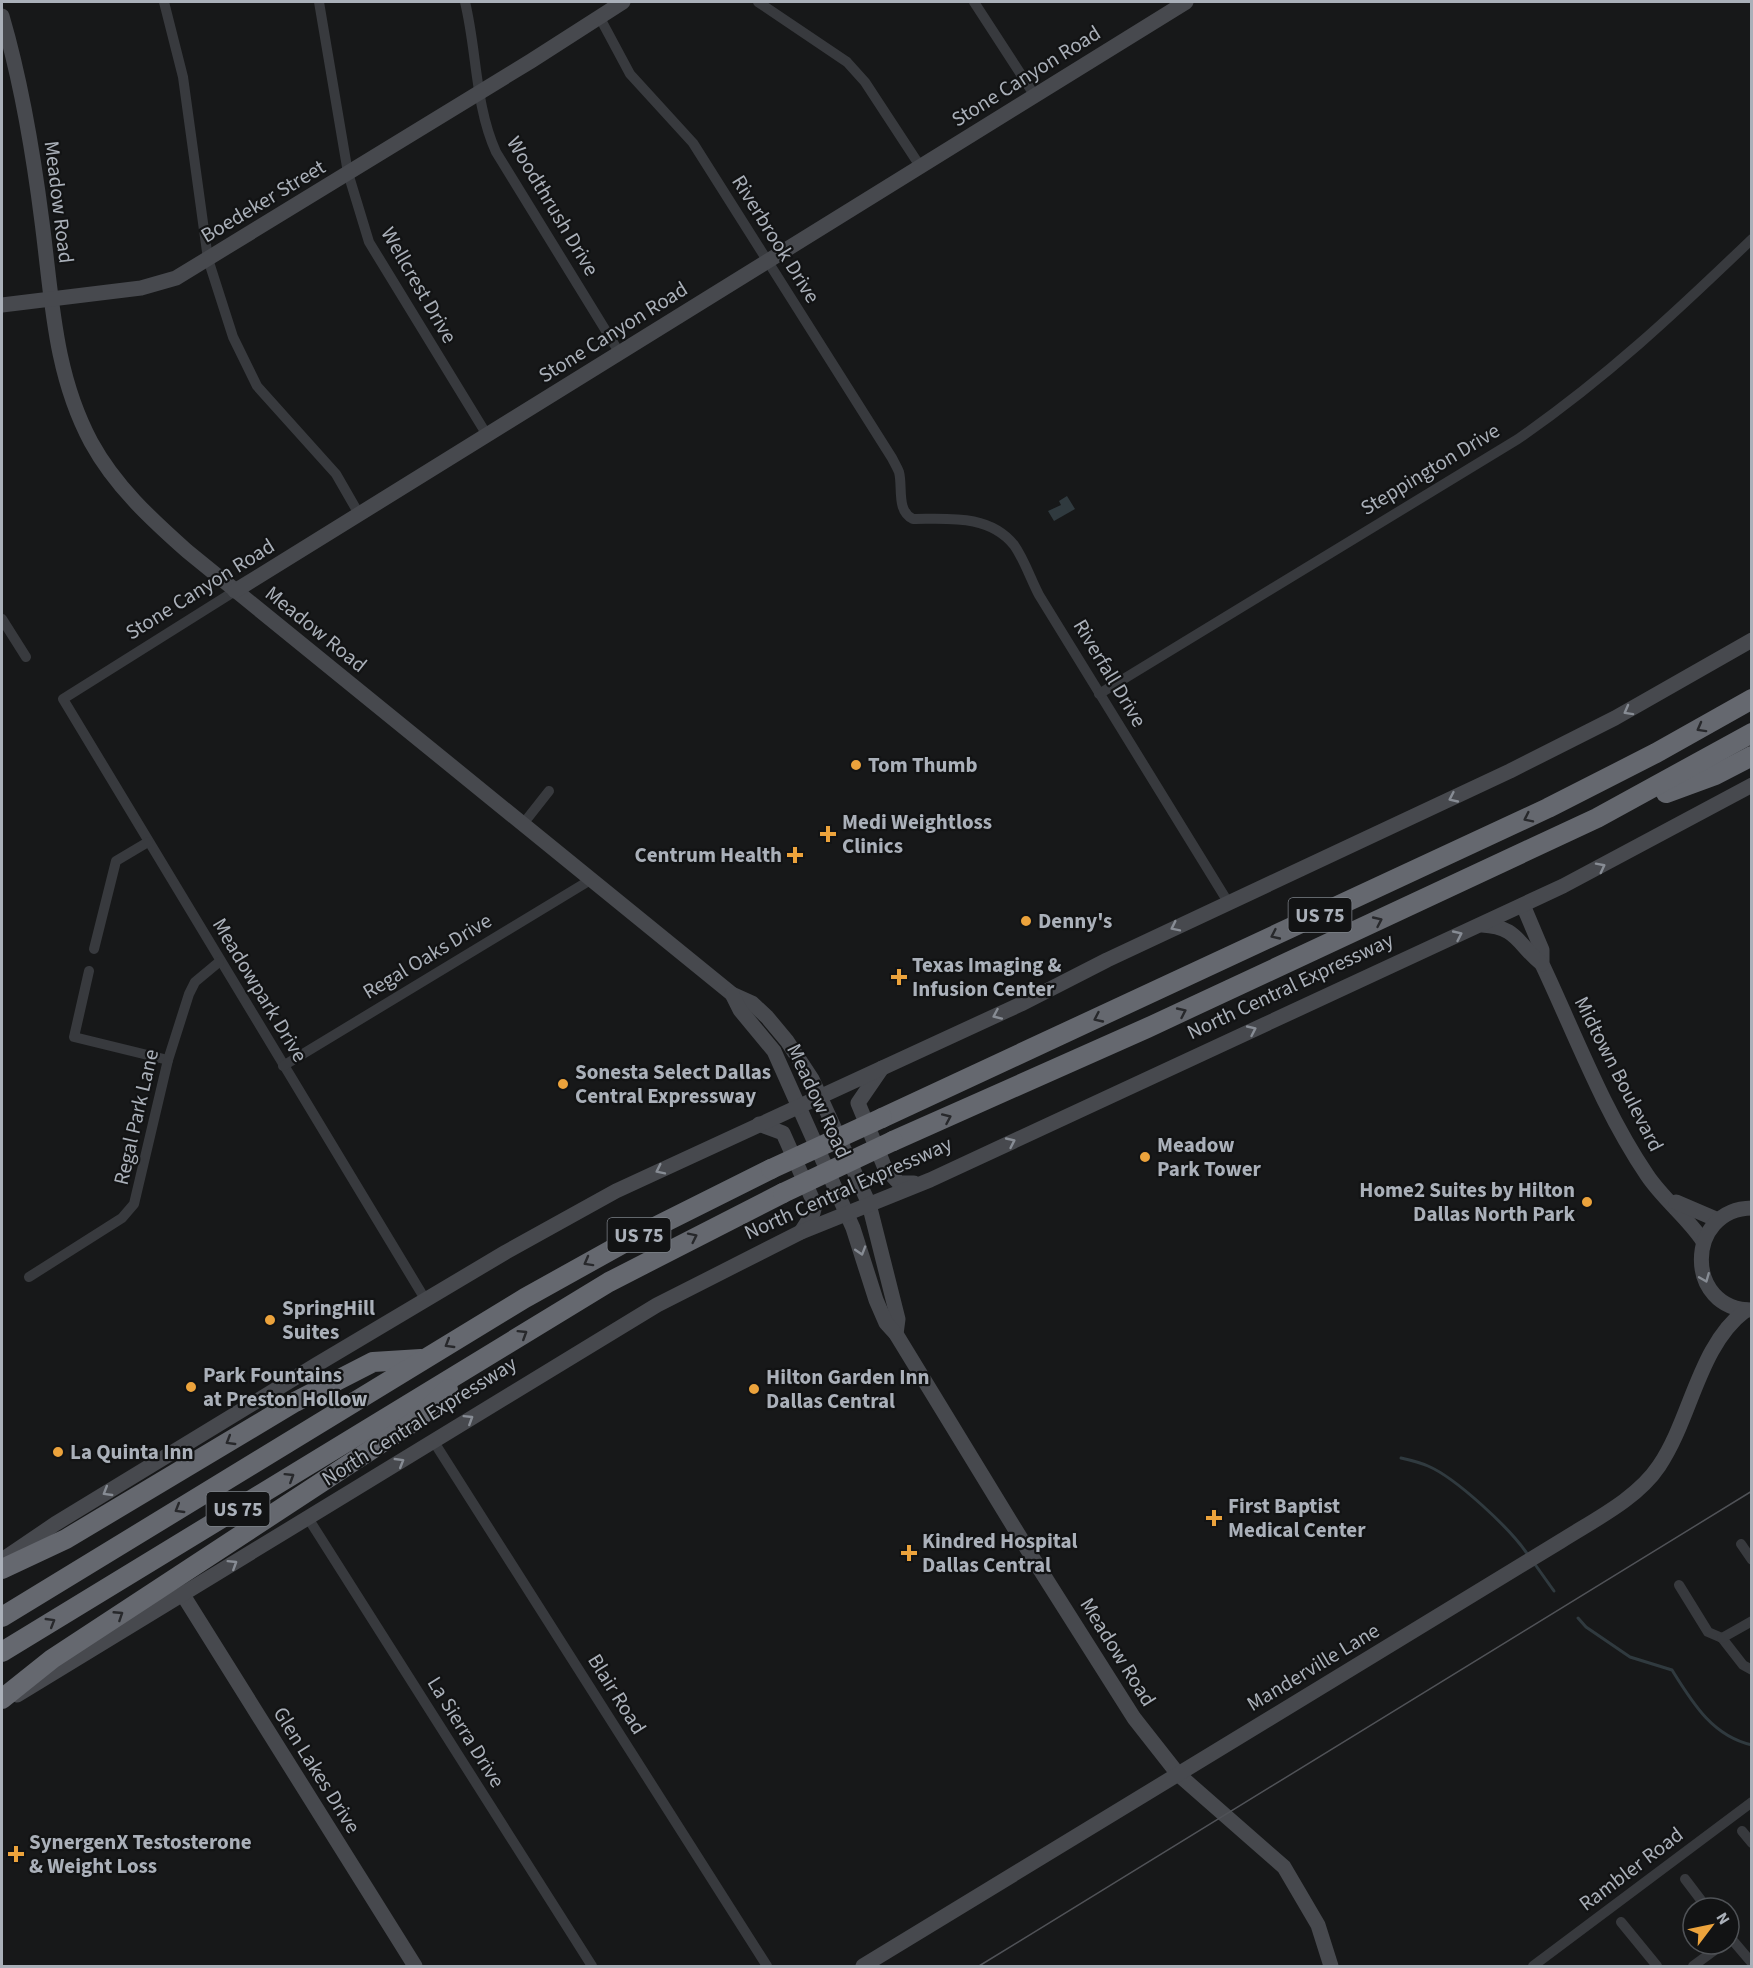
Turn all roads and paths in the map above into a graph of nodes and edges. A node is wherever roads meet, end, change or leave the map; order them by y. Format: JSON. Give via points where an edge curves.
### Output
{"nodes":[{"id":1,"x":164,"y":2,"type":"edge"},
{"id":2,"x":319,"y":2,"type":"edge"},
{"id":3,"x":465,"y":2,"type":"edge"},
{"id":4,"x":623,"y":2,"type":"edge"},
{"id":5,"x":758,"y":2,"type":"edge"},
{"id":6,"x":975,"y":2,"type":"edge"},
{"id":7,"x":1186,"y":2,"type":"edge"},
{"id":8,"x":2,"y":16,"type":"edge"},
{"id":9,"x":600,"y":18,"type":"junction"},
{"id":10,"x":481,"y":91,"type":"junction"},
{"id":11,"x":1035,"y":96,"type":"junction"},
{"id":12,"x":920,"y":166,"type":"junction"},
{"id":13,"x":348,"y":173,"type":"junction"},
{"id":14,"x":1752,"y":239,"type":"edge"},
{"id":15,"x":208,"y":259,"type":"junction"},
{"id":16,"x":766,"y":261,"type":"junction"},
{"id":17,"x":50,"y":300,"type":"junction"},
{"id":18,"x":2,"y":305,"type":"edge"},
{"id":19,"x":619,"y":352,"type":"junction"},
{"id":20,"x":487,"y":435,"type":"junction"},
{"id":21,"x":359,"y":514,"type":"junction"},
{"id":22,"x":924,"y":519,"type":"joint"},
{"id":23,"x":236,"y":591,"type":"junction"},
{"id":24,"x":2,"y":619,"type":"edge"},
{"id":25,"x":1752,"y":640,"type":"edge"},
{"id":26,"x":26,"y":657,"type":"dead end"},
{"id":27,"x":1099,"y":694,"type":"junction"},
{"id":28,"x":63,"y":699,"type":"joint"},
{"id":29,"x":1752,"y":699,"type":"edge"},
{"id":30,"x":1752,"y":733,"type":"edge"},
{"id":31,"x":1752,"y":756,"type":"edge"},
{"id":32,"x":1752,"y":785,"type":"edge"},
{"id":33,"x":549,"y":791,"type":"dead end"},
{"id":34,"x":1597,"y":818,"type":"junction"},
{"id":35,"x":523,"y":824,"type":"junction"},
{"id":36,"x":148,"y":842,"type":"junction"},
{"id":37,"x":592,"y":879,"type":"junction"},
{"id":38,"x":1228,"y":902,"type":"junction"},
{"id":39,"x":1523,"y":904,"type":"junction"},
{"id":40,"x":1479,"y":925,"type":"junction"},
{"id":41,"x":94,"y":949,"type":"dead end"},
{"id":42,"x":219,"y":962,"type":"junction"},
{"id":43,"x":1542,"y":964,"type":"junction"},
{"id":44,"x":89,"y":971,"type":"dead end"},
{"id":45,"x":732,"y":994,"type":"junction"},
{"id":46,"x":168,"y":1060,"type":"junction"},
{"id":47,"x":283,"y":1066,"type":"junction"},
{"id":48,"x":884,"y":1066,"type":"junction"},
{"id":49,"x":820,"y":1095,"type":"junction"},
{"id":50,"x":800,"y":1104,"type":"junction"},
{"id":51,"x":759,"y":1124,"type":"junction"},
{"id":52,"x":930,"y":1180,"type":"junction"},
{"id":53,"x":1668,"y":1198,"type":"junction"},
{"id":54,"x":869,"y":1204,"type":"junction"},
{"id":55,"x":1752,"y":1209,"type":"edge"},
{"id":56,"x":847,"y":1213,"type":"junction"},
{"id":57,"x":1718,"y":1220,"type":"junction"},
{"id":58,"x":801,"y":1232,"type":"junction"},
{"id":59,"x":1703,"y":1241,"type":"junction"},
{"id":60,"x":29,"y":1277,"type":"dead end"},
{"id":61,"x":425,"y":1299,"type":"junction"},
{"id":62,"x":1718,"y":1300,"type":"junction"},
{"id":63,"x":1749,"y":1310,"type":"edge"},
{"id":64,"x":896,"y":1334,"type":"junction"},
{"id":65,"x":1718,"y":1340,"type":"junction"},
{"id":66,"x":424,"y":1359,"type":"junction"},
{"id":67,"x":473,"y":1364,"type":"junction"},
{"id":68,"x":434,"y":1442,"type":"junction"},
{"id":69,"x":308,"y":1518,"type":"junction"},
{"id":70,"x":1741,"y":1544,"type":"dead end"},
{"id":71,"x":2,"y":1560,"type":"edge"},
{"id":72,"x":1752,"y":1560,"type":"edge"},
{"id":73,"x":2,"y":1569,"type":"edge"},
{"id":74,"x":1679,"y":1585,"type":"dead end"},
{"id":75,"x":183,"y":1595,"type":"junction"},
{"id":76,"x":2,"y":1617,"type":"edge"},
{"id":77,"x":1752,"y":1620,"type":"edge"},
{"id":78,"x":1722,"y":1638,"type":"junction"},
{"id":79,"x":2,"y":1652,"type":"edge"},
{"id":80,"x":1752,"y":1670,"type":"edge"},
{"id":81,"x":2,"y":1699,"type":"edge"},
{"id":82,"x":2,"y":1704,"type":"edge"},
{"id":83,"x":1178,"y":1774,"type":"junction"},
{"id":84,"x":1752,"y":1802,"type":"edge"},
{"id":85,"x":1742,"y":1831,"type":"dead end"},
{"id":86,"x":1752,"y":1843,"type":"edge"},
{"id":87,"x":1685,"y":1878,"type":"dead end"},
{"id":88,"x":1698,"y":1896,"type":"edge"},
{"id":89,"x":1621,"y":1922,"type":"dead end"},
{"id":90,"x":1741,"y":1952,"type":"edge"},
{"id":91,"x":1706,"y":1956,"type":"edge"},
{"id":92,"x":1752,"y":1963,"type":"edge"},
{"id":93,"x":415,"y":1966,"type":"edge"},
{"id":94,"x":592,"y":1966,"type":"edge"},
{"id":95,"x":767,"y":1966,"type":"edge"},
{"id":96,"x":863,"y":1966,"type":"edge"},
{"id":97,"x":1331,"y":1966,"type":"edge"},
{"id":98,"x":1533,"y":1966,"type":"edge"},
{"id":99,"x":1657,"y":1966,"type":"edge"},
{"id":100,"x":1693,"y":1966,"type":"edge"}],
"edges":[{"from":1,"to":15,"type":"street","via":[[183,77]]},
{"from":2,"to":13,"type":"street","name":"Wellcrest Drive"},
{"from":3,"to":10,"type":"street","name":"Woodthrush Drive"},
{"from":4,"to":9,"type":"street","name":"Boedeker Street"},
{"from":5,"to":12,"type":"street","via":[[847,62],[865,82]]},
{"from":6,"to":11,"type":"street"},
{"from":7,"to":11,"type":"street","name":"Stone Canyon Road"},
{"from":8,"to":17,"type":"street","name":"Meadow Road","via":[[24,98]]},
{"from":9,"to":10,"type":"street","name":"Boedeker Street"},
{"from":9,"to":16,"type":"street","name":"Riverbrook Drive","via":[[630,74],[687,135]]},
{"from":10,"to":13,"type":"street","name":"Boedeker Street"},
{"from":10,"to":19,"type":"street","name":"Woodthrush Drive","via":[[482,112],[496,152]]},
{"from":11,"to":12,"type":"street","name":"Stone Canyon Road"},
{"from":12,"to":16,"type":"street","name":"Stone Canyon Road"},
{"from":13,"to":15,"type":"street","name":"Boedeker Street"},
{"from":13,"to":20,"type":"street","name":"Wellcrest Drive","via":[[369,242]]},
{"from":14,"to":27,"type":"street","name":"Steppington Drive","via":[[1635,350],[1518,439]]},
{"from":15,"to":17,"type":"street","name":"Boedeker Street","via":[[158,285]]},
{"from":15,"to":21,"type":"street","via":[[233,338],[257,387],[336,474]]},
{"from":16,"to":19,"type":"street","name":"Stone Canyon Road"},
{"from":16,"to":22,"type":"street","name":"Riverbrook Drive","via":[[892,458],[899,472],[902,504],[908,516]]},
{"from":17,"to":18,"type":"street","name":"Boedeker Street"},
{"from":17,"to":23,"type":"street","name":"Meadow Road","via":[[55,341],[73,400],[107,467],[153,521]]},
{"from":19,"to":20,"type":"street","name":"Stone Canyon Road"},
{"from":20,"to":21,"type":"street","name":"Stone Canyon Road"},
{"from":21,"to":23,"type":"street","name":"Stone Canyon Road"},
{"from":22,"to":27,"type":"street","name":"Riverfall Drive","via":[[982,522],[1002,533],[1015,546],[1039,596]]},
{"from":23,"to":28,"type":"street","name":"Stone Canyon Road"},
{"from":23,"to":35,"type":"street","name":"Meadow Road"},
{"from":24,"to":26,"type":"street"},
{"from":25,"to":38,"type":"street","one_way":true,"via":[[1615,718]]},
{"from":27,"to":38,"type":"street","name":"Riverfall Drive"},
{"from":28,"to":36,"type":"street","name":"Meadowpark Drive"},
{"from":29,"to":66,"type":"highway","number":"US 75","one_way":true,"bridge":true,"via":[[1548,808],[771,1169],[596,1258]]},
{"from":30,"to":34,"type":"highway","name":"North Central Expressway","number":"US 75"},
{"from":31,"to":34,"type":"highway","via":[[1715,775]]},
{"from":39,"to":32,"type":"street","name":"North Central Expressway","one_way":true,"via":[[1622,856]]},
{"from":33,"to":35,"type":"street"},
{"from":67,"to":34,"type":"highway","name":"North Central Expressway","number":"US 75","one_way":true,"bridge":true,"via":[[609,1282],[783,1193]]},
{"from":35,"to":37,"type":"street","name":"Meadow Road"},
{"from":36,"to":41,"type":"street","via":[[116,861]]},
{"from":36,"to":42,"type":"street","name":"Meadowpark Drive"},
{"from":37,"to":45,"type":"street","name":"Meadow Road"},
{"from":37,"to":47,"type":"street","name":"Regal Oaks Drive"},
{"from":38,"to":48,"type":"street","one_way":true},
{"from":39,"to":40,"type":"street","name":"North Central Expressway"},
{"from":39,"to":43,"type":"street","name":"Midtown Boulevard","via":[[1542,950]]},
{"from":40,"to":43,"type":"street","name":"Midtown Boulevard","via":[[1511,931]]},
{"from":52,"to":40,"type":"street","name":"North Central Expressway","one_way":true},
{"from":42,"to":46,"type":"street","name":"Regal Park Lane","via":[[195,982]]},
{"from":42,"to":47,"type":"street","name":"Meadowpark Drive"},
{"from":43,"to":53,"type":"street","name":"Midtown Boulevard","via":[[1615,1121],[1648,1176]]},
{"from":44,"to":46,"type":"street","via":[[74,1037]]},
{"from":45,"to":49,"type":"street","name":"Meadow Road","via":[[752,1003],[767,1017],[804,1066]]},
{"from":45,"to":50,"type":"street","name":"Meadow Road","via":[[740,1010],[774,1051]]},
{"from":46,"to":60,"type":"street","name":"Regal Park Lane","via":[[131,1210]]},
{"from":47,"to":61,"type":"street","name":"Meadowpark Drive"},
{"from":48,"to":49,"type":"street"},
{"from":48,"to":52,"type":"street","via":[[858,1103],[892,1178],[907,1184]]},
{"from":49,"to":50,"type":"street"},
{"from":49,"to":54,"type":"street","name":"Meadow Road"},
{"from":50,"to":51,"type":"street"},
{"from":50,"to":56,"type":"street","name":"Meadow Road"},
{"from":51,"to":58,"type":"street","via":[[783,1133],[815,1205]]},
{"from":51,"to":61,"type":"street","one_way":true,"via":[[615,1191]]},
{"from":52,"to":54,"type":"street","name":"North Central Expressway"},
{"from":53,"to":57,"type":"street","name":"Midtown Boulevard"},
{"from":53,"to":59,"type":"street","name":"Midtown Boulevard"},
{"from":54,"to":56,"type":"street","name":"North Central Expressway"},
{"from":54,"to":64,"type":"street","name":"Meadow Road","via":[[898,1319]]},
{"from":55,"to":57,"type":"street"},
{"from":56,"to":58,"type":"street","name":"North Central Expressway"},
{"from":56,"to":64,"type":"street","name":"Meadow Road","one_way":true,"via":[[876,1300],[886,1323]]},
{"from":57,"to":59,"type":"street"},
{"from":68,"to":58,"type":"street","name":"North Central Expressway","one_way":true,"via":[[624,1323]]},
{"from":59,"to":62,"type":"street","one_way":true,"via":[[1703,1275]]},
{"from":61,"to":71,"type":"street","one_way":true},
{"from":62,"to":63,"type":"street"},
{"from":62,"to":65,"type":"street","name":"Manderville Lane"},
{"from":63,"to":65,"type":"street","name":"Manderville Lane","via":[[1734,1319]]},
{"from":64,"to":83,"type":"street","name":"Meadow Road","via":[[1123,1701]]},
{"from":65,"to":83,"type":"street","name":"Manderville Lane","via":[[1666,1454],[1652,1475],[1624,1499]]},
{"from":66,"to":73,"type":"highway","one_way":true,"via":[[373,1362],[296,1402],[66,1539]]},
{"from":66,"to":76,"type":"highway","number":"US 75","one_way":true},
{"from":79,"to":67,"type":"highway","name":"North Central Expressway","number":"US 75","one_way":true},
{"from":81,"to":67,"type":"highway","one_way":true,"via":[[52,1659],[418,1419]]},
{"from":69,"to":68,"type":"street","name":"North Central Expressway","one_way":true},
{"from":68,"to":95,"type":"street","name":"Blair Road"},
{"from":75,"to":69,"type":"street","name":"North Central Expressway","one_way":true},
{"from":69,"to":94,"type":"street","name":"La Sierra Drive"},
{"from":70,"to":72,"type":"street"},
{"from":74,"to":78,"type":"street","via":[[1708,1632]]},
{"from":75,"to":82,"type":"street","name":"North Central Expressway"},
{"from":75,"to":93,"type":"street","name":"Glen Lakes Drive"},
{"from":77,"to":78,"type":"street"},
{"from":78,"to":80,"type":"street","via":[[1743,1665]]},
{"from":83,"to":96,"type":"street","name":"Manderville Lane"},
{"from":83,"to":97,"type":"street","name":"Meadow Road","via":[[1284,1867],[1315,1917]]},
{"from":84,"to":98,"type":"street","name":"Rambler Road"},
{"from":85,"to":86,"type":"street"},
{"from":87,"to":88,"type":"street"},
{"from":89,"to":99,"type":"street"},
{"from":90,"to":92,"type":"street"},
{"from":91,"to":100,"type":"street"}]}
